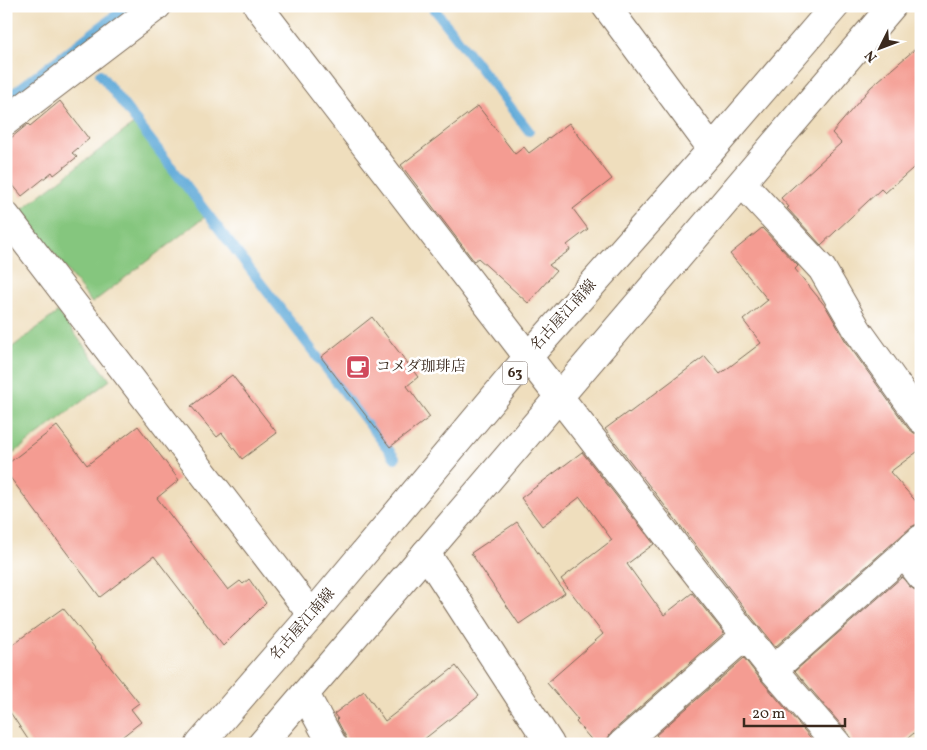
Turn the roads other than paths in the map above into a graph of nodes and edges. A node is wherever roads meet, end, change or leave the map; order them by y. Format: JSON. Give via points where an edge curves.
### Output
{"nodes":[{"id":1,"x":156,"y":6,"type":"edge"},
{"id":2,"x":258,"y":6,"type":"edge"},
{"id":3,"x":606,"y":6,"type":"edge"},
{"id":4,"x":835,"y":6,"type":"edge"},
{"id":5,"x":892,"y":6,"type":"edge"},
{"id":6,"x":6,"y":121,"type":"edge"},
{"id":7,"x":712,"y":149,"type":"junction"},
{"id":8,"x":742,"y":183,"type":"junction"},
{"id":9,"x":6,"y":216,"type":"edge"},
{"id":10,"x":528,"y":357,"type":"junction"},
{"id":11,"x":559,"y":397,"type":"junction"},
{"id":12,"x":921,"y":419,"type":"edge"},
{"id":13,"x":912,"y":546,"type":"edge"},
{"id":14,"x":426,"y":553,"type":"junction"},
{"id":15,"x":921,"y":576,"type":"edge"},
{"id":16,"x":312,"y":616,"type":"junction"},
{"id":17,"x":746,"y":635,"type":"junction"},
{"id":18,"x":773,"y":670,"type":"junction"},
{"id":19,"x":305,"y":694,"type":"junction"},
{"id":20,"x":200,"y":744,"type":"edge"},
{"id":21,"x":262,"y":744,"type":"edge"},
{"id":22,"x":332,"y":744,"type":"edge"},
{"id":23,"x":550,"y":744,"type":"edge"},
{"id":24,"x":622,"y":744,"type":"edge"},
{"id":25,"x":837,"y":744,"type":"edge"}],
"edges":[{"from":1,"to":6,"type":"street"},
{"from":2,"to":10,"type":"street"},
{"from":3,"to":7,"type":"street"},
{"from":4,"to":7,"type":"street","name":"名古屋江南線","number":"63"},
{"from":5,"to":8,"type":"street"},
{"from":7,"to":10,"type":"street","name":"名古屋江南線","number":"63"},
{"from":8,"to":11,"type":"street"},
{"from":8,"to":12,"type":"street","via":[[822,269],[858,331]]},
{"from":9,"to":16,"type":"street"},
{"from":10,"to":11,"type":"street"},
{"from":10,"to":16,"type":"street","name":"名古屋江南線","number":"63"},
{"from":11,"to":14,"type":"street"},
{"from":11,"to":17,"type":"street"},
{"from":13,"to":15,"type":"street"},
{"from":13,"to":18,"type":"street"},
{"from":14,"to":19,"type":"street"},
{"from":14,"to":23,"type":"street"},
{"from":16,"to":20,"type":"street","name":"名古屋江南線","number":"63"},
{"from":17,"to":18,"type":"street"},
{"from":17,"to":24,"type":"street"},
{"from":18,"to":25,"type":"street"},
{"from":19,"to":21,"type":"street"},
{"from":19,"to":22,"type":"street"}]}
